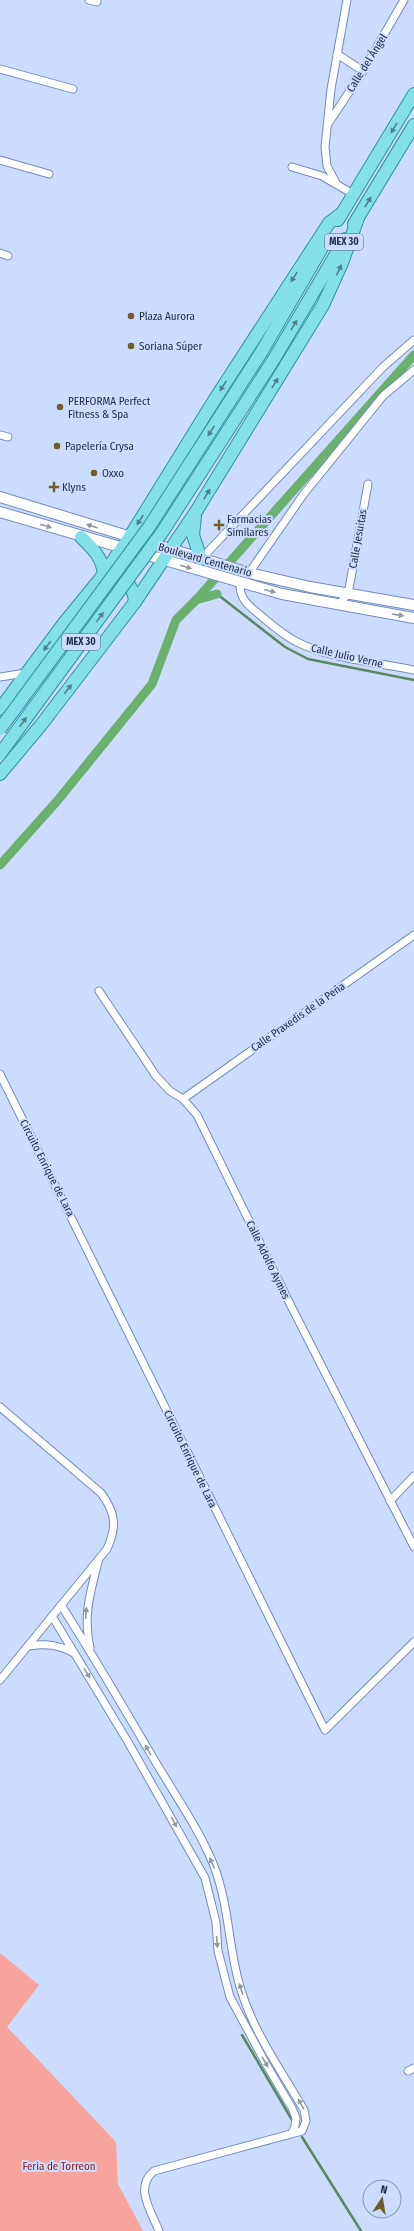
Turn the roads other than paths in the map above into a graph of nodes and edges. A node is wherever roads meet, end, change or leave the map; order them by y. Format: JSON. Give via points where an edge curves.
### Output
{"nodes":[{"id":1,"x":89,"y":0,"type":"edge"},
{"id":2,"x":347,"y":0,"type":"edge"},
{"id":3,"x":404,"y":0,"type":"edge"},
{"id":4,"x":97,"y":2,"type":"dead end"},
{"id":5,"x":337,"y":54,"type":"junction"},
{"id":6,"x":0,"y":69,"type":"edge"},
{"id":7,"x":363,"y":71,"type":"junction"},
{"id":8,"x":73,"y":89,"type":"dead end"},
{"id":9,"x":414,"y":94,"type":"edge"},
{"id":10,"x":327,"y":125,"type":"junction"},
{"id":11,"x":414,"y":125,"type":"edge"},
{"id":12,"x":0,"y":160,"type":"edge"},
{"id":13,"x":292,"y":167,"type":"dead end"},
{"id":14,"x":49,"y":174,"type":"dead end"},
{"id":15,"x":336,"y":183,"type":"junction"},
{"id":16,"x":353,"y":194,"type":"junction"},
{"id":17,"x":342,"y":213,"type":"junction"},
{"id":18,"x":358,"y":218,"type":"junction"},
{"id":19,"x":0,"y":253,"type":"edge"},
{"id":20,"x":8,"y":256,"type":"dead end"},
{"id":21,"x":414,"y":340,"type":"edge"},
{"id":22,"x":414,"y":370,"type":"edge"},
{"id":23,"x":0,"y":435,"type":"edge"},
{"id":24,"x":8,"y":437,"type":"dead end"},
{"id":25,"x":368,"y":484,"type":"dead end"},
{"id":26,"x":0,"y":497,"type":"edge"},
{"id":27,"x":153,"y":502,"type":"junction"},
{"id":28,"x":197,"y":510,"type":"junction"},
{"id":29,"x":0,"y":512,"type":"edge"},
{"id":30,"x":190,"y":520,"type":"junction"},
{"id":31,"x":81,"y":537,"type":"junction"},
{"id":32,"x":129,"y":538,"type":"junction"},
{"id":33,"x":121,"y":548,"type":"junction"},
{"id":34,"x":170,"y":550,"type":"junction"},
{"id":35,"x":163,"y":561,"type":"junction"},
{"id":36,"x":203,"y":564,"type":"junction"},
{"id":37,"x":250,"y":573,"type":"junction"},
{"id":38,"x":102,"y":576,"type":"junction"},
{"id":39,"x":236,"y":582,"type":"junction"},
{"id":40,"x":348,"y":594,"type":"junction"},
{"id":41,"x":135,"y":602,"type":"junction"},
{"id":42,"x":338,"y":605,"type":"junction"},
{"id":43,"x":414,"y":605,"type":"edge"},
{"id":44,"x":356,"y":608,"type":"junction"},
{"id":45,"x":414,"y":618,"type":"edge"},
{"id":46,"x":414,"y":670,"type":"edge"},
{"id":47,"x":27,"y":673,"type":"junction"},
{"id":48,"x":3,"y":677,"type":"edge"},
{"id":49,"x":0,"y":684,"type":"edge"},
{"id":50,"x":0,"y":709,"type":"edge"},
{"id":51,"x":0,"y":729,"type":"edge"},
{"id":52,"x":0,"y":754,"type":"edge"},
{"id":53,"x":0,"y":774,"type":"edge"},
{"id":54,"x":414,"y":935,"type":"edge"},
{"id":55,"x":99,"y":991,"type":"dead end"},
{"id":56,"x":0,"y":1074,"type":"edge"},
{"id":57,"x":183,"y":1099,"type":"junction"},
{"id":58,"x":0,"y":1407,"type":"edge"},
{"id":59,"x":414,"y":1476,"type":"edge"},
{"id":60,"x":390,"y":1501,"type":"junction"},
{"id":61,"x":414,"y":1547,"type":"edge"},
{"id":62,"x":99,"y":1560,"type":"junction"},
{"id":63,"x":61,"y":1606,"type":"junction"},
{"id":64,"x":52,"y":1616,"type":"junction"},
{"id":65,"x":414,"y":1642,"type":"edge"},
{"id":66,"x":29,"y":1646,"type":"junction"},
{"id":67,"x":91,"y":1652,"type":"junction"},
{"id":68,"x":75,"y":1653,"type":"junction"},
{"id":69,"x":0,"y":1680,"type":"edge"},
{"id":70,"x":180,"y":1804,"type":"junction"},
{"id":71,"x":167,"y":1809,"type":"junction"},
{"id":72,"x":292,"y":2133,"type":"junction"},
{"id":73,"x":159,"y":2231,"type":"edge"}],
"edges":[{"from":1,"to":4,"type":"street"},
{"from":2,"to":5,"type":"street","name":"Calle del Ángel"},
{"from":3,"to":7,"type":"street","name":"Calle del Ángel"},
{"from":5,"to":7,"type":"street"},
{"from":5,"to":10,"type":"street","name":"Calle del Ángel"},
{"from":6,"to":8,"type":"street"},
{"from":7,"to":10,"type":"street","name":"Calle del Ángel"},
{"from":9,"to":16,"type":"main road","number":"MEX 30","one_way":true},
{"from":10,"to":15,"type":"street","name":"Calle del Ángel","via":[[326,166]]},
{"from":18,"to":11,"type":"main road","number":"MEX 30","one_way":true},
{"from":12,"to":14,"type":"street"},
{"from":13,"to":15,"type":"street","via":[[315,173]]},
{"from":15,"to":16,"type":"street"},
{"from":16,"to":17,"type":"main road","number":"MEX 30"},
{"from":17,"to":27,"type":"main road","one_way":true,"via":[[329,223],[215,399]]},
{"from":17,"to":51,"type":"main road","number":"MEX 30","one_way":true,"bridge":true,"via":[[262,351],[150,527]]},
{"from":28,"to":18,"type":"main road","one_way":true,"via":[[323,305]]},
{"from":52,"to":18,"type":"main road","number":"MEX 30","one_way":true,"bridge":true,"via":[[163,531],[274,359]]},
{"from":19,"to":20,"type":"street"},
{"from":21,"to":36,"type":"street","via":[[383,367]]},
{"from":22,"to":37,"type":"street","via":[[384,396],[303,495]]},
{"from":23,"to":24,"type":"street"},
{"from":25,"to":40,"type":"street","name":"Calle Jesuitas"},
{"from":32,"to":26,"type":"main road","name":"Boulevard Centenario","one_way":true},
{"from":27,"to":30,"type":"main road","via":[[163,517],[172,521]]},
{"from":27,"to":32,"type":"main road","one_way":true},
{"from":28,"to":30,"type":"main road"},
{"from":28,"to":36,"type":"main road","via":[[193,535]]},
{"from":29,"to":31,"type":"main road","name":"Boulevard Centenario","one_way":true},
{"from":30,"to":34,"type":"main road"},
{"from":31,"to":33,"type":"main road","name":"Boulevard Centenario"},
{"from":31,"to":38,"type":"main road","via":[[102,560]]},
{"from":32,"to":33,"type":"main road"},
{"from":32,"to":34,"type":"main road","name":"Boulevard Centenario"},
{"from":33,"to":35,"type":"main road","name":"Boulevard Centenario"},
{"from":33,"to":38,"type":"main road"},
{"from":34,"to":35,"type":"main road"},
{"from":34,"to":36,"type":"main road","name":"Boulevard Centenario"},
{"from":35,"to":36,"type":"main road","name":"Boulevard Centenario","one_way":true},
{"from":35,"to":41,"type":"main road"},
{"from":36,"to":37,"type":"main road","name":"Boulevard Centenario"},
{"from":36,"to":39,"type":"main road","name":"Boulevard Centenario"},
{"from":37,"to":40,"type":"main road","name":"Boulevard Centenario"},
{"from":38,"to":41,"type":"main road","via":[[125,580],[133,590]]},
{"from":38,"to":47,"type":"main road","one_way":true},
{"from":39,"to":42,"type":"main road","name":"Boulevard Centenario","one_way":true},
{"from":39,"to":46,"type":"street","name":"Calle Julio Verne","via":[[246,604],[283,634],[304,646]]},
{"from":40,"to":42,"type":"street"},
{"from":40,"to":43,"type":"main road","name":"Boulevard Centenario"},
{"from":40,"to":44,"type":"street"},
{"from":53,"to":41,"type":"main road","one_way":true},
{"from":42,"to":44,"type":"main road","name":"Boulevard Centenario"},
{"from":44,"to":45,"type":"main road","name":"Boulevard Centenario","one_way":true},
{"from":47,"to":48,"type":"street"},
{"from":47,"to":50,"type":"main road"},
{"from":48,"to":49,"type":"street"},
{"from":54,"to":57,"type":"street","name":"Calle Praxedis de la Peña"},
{"from":55,"to":57,"type":"street","name":"Calle Adolfo Aymes","via":[[156,1076],[170,1091]]},
{"from":56,"to":65,"type":"street","name":"Circuito Enrique de Lara","via":[[324,1730]]},
{"from":57,"to":60,"type":"street","name":"Calle Adolfo Aymes","via":[[197,1115]]},
{"from":58,"to":62,"type":"street","via":[[101,1493],[110,1505],[114,1520],[113,1535]]},
{"from":59,"to":60,"type":"street"},
{"from":60,"to":61,"type":"street","name":"Calle Adolfo Aymes"},
{"from":62,"to":63,"type":"street"},
{"from":67,"to":62,"type":"street","one_way":true,"via":[[86,1630],[86,1613]]},
{"from":63,"to":64,"type":"street"},
{"from":63,"to":67,"type":"street"},
{"from":64,"to":66,"type":"street"},
{"from":64,"to":68,"type":"street"},
{"from":66,"to":68,"type":"street","via":[[57,1645]]},
{"from":66,"to":69,"type":"street"},
{"from":70,"to":67,"type":"street","one_way":true},
{"from":68,"to":71,"type":"street","one_way":true},
{"from":70,"to":71,"type":"street"},
{"from":72,"to":70,"type":"street","one_way":true,"via":[[305,2127],[304,2110],[247,2009],[236,1974],[230,1928],[220,1883],[213,1864]]},
{"from":71,"to":72,"type":"street","one_way":true,"via":[[205,1878],[215,1915],[218,1951],[230,1997],[292,2108],[296,2118]]},
{"from":72,"to":73,"type":"street","via":[[154,2171],[145,2182],[144,2190]]}]}
